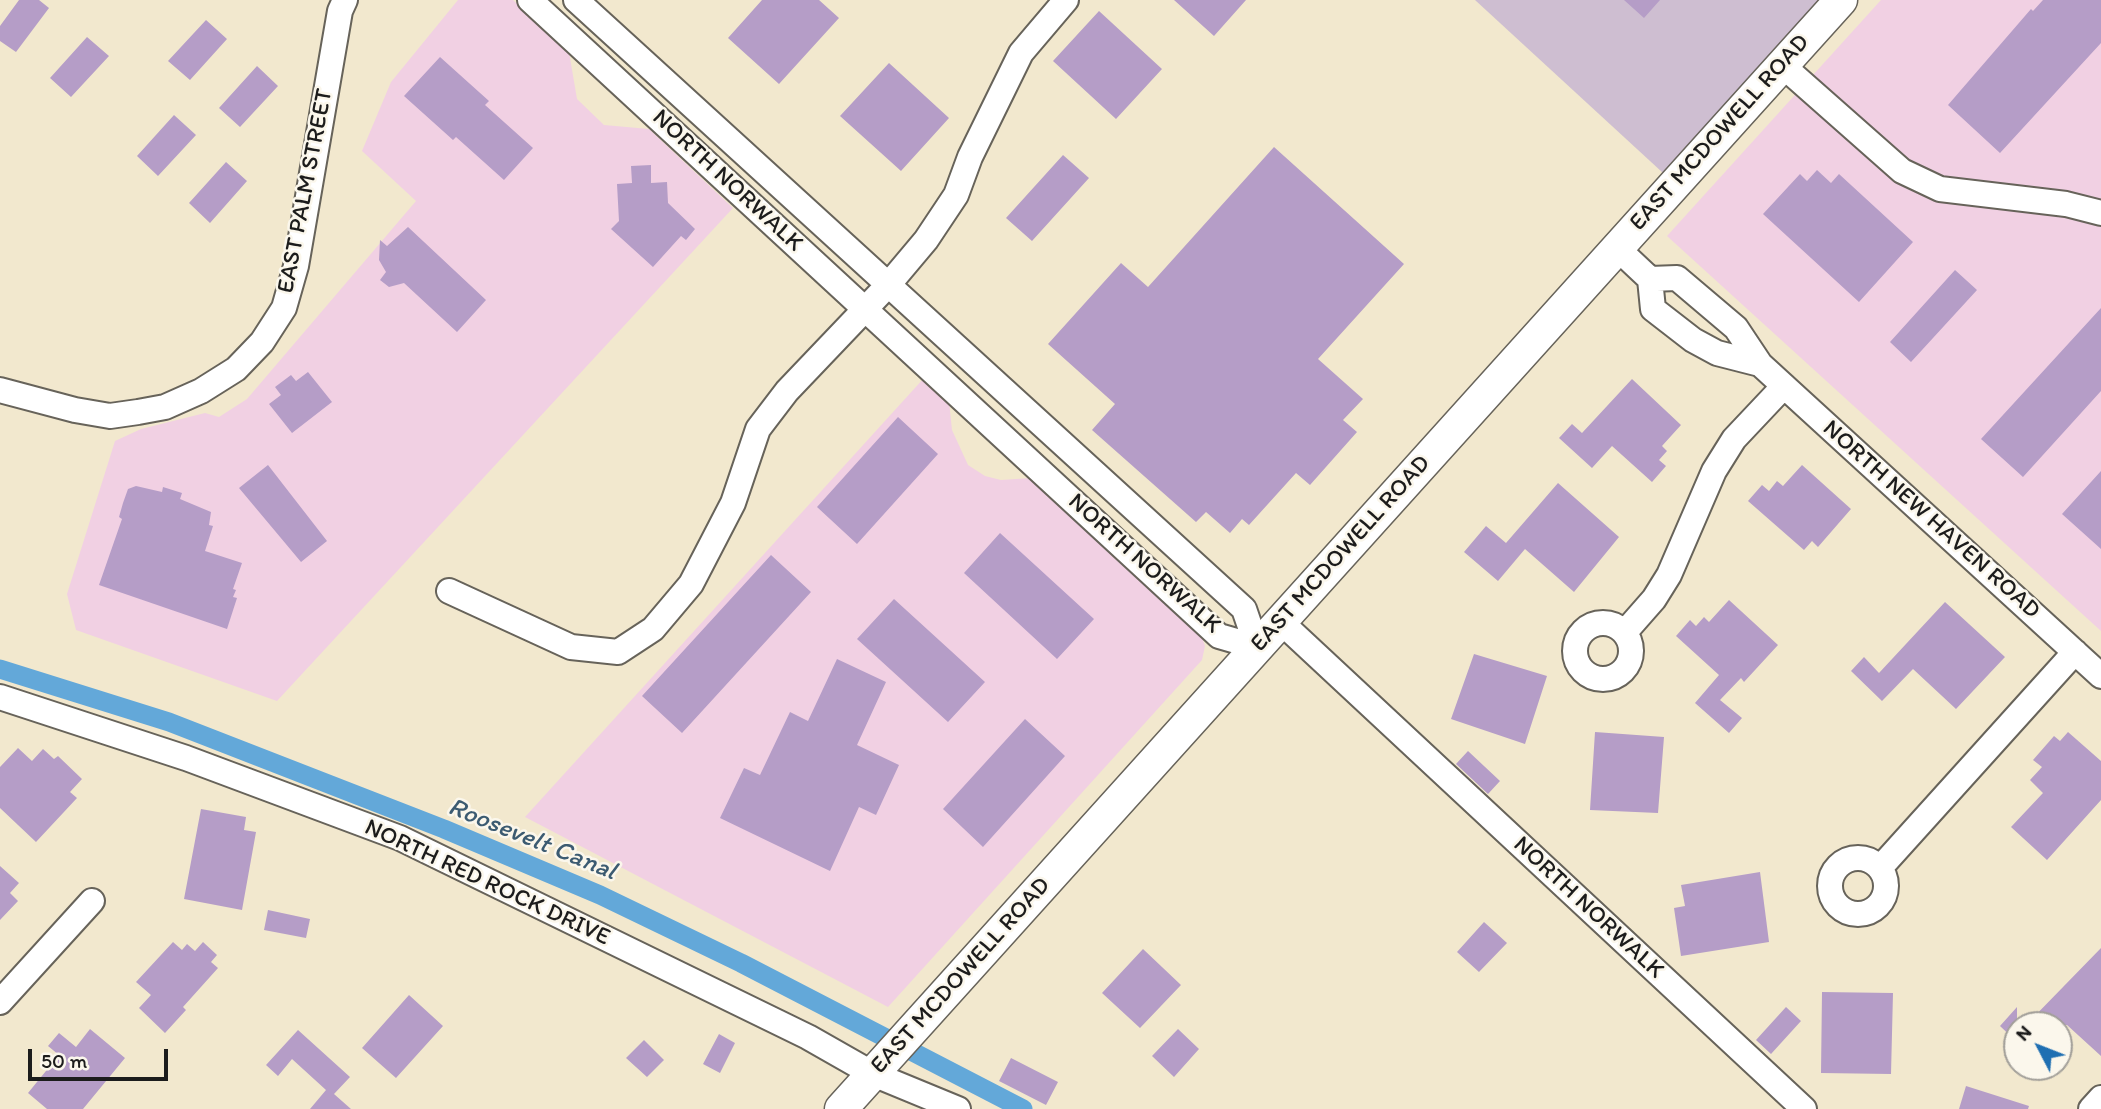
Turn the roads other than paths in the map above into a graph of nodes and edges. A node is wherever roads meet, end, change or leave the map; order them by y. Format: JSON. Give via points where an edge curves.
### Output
{"nodes":[{"id":1,"x":345,"y":0,"type":"edge"},
{"id":2,"x":530,"y":0,"type":"edge"},
{"id":3,"x":576,"y":0,"type":"edge"},
{"id":4,"x":1066,"y":0,"type":"edge"},
{"id":5,"x":1841,"y":0,"type":"edge"},
{"id":6,"x":640,"y":59,"type":"junction"},
{"id":7,"x":1782,"y":65,"type":"junction"},
{"id":8,"x":620,"y":84,"type":"junction"},
{"id":9,"x":2101,"y":213,"type":"edge"},
{"id":10,"x":1617,"y":248,"type":"junction"},
{"id":11,"x":1650,"y":279,"type":"junction"},
{"id":12,"x":877,"y":296,"type":"junction"},
{"id":13,"x":1760,"y":364,"type":"junction"},
{"id":14,"x":1784,"y":386,"type":"junction"},
{"id":15,"x":0,"y":390,"type":"edge"},
{"id":16,"x":449,"y":591,"type":"dead end"},
{"id":17,"x":1280,"y":621,"type":"junction"},
{"id":18,"x":1625,"y":632,"type":"dead end"},
{"id":19,"x":1257,"y":647,"type":"junction"},
{"id":20,"x":2075,"y":652,"type":"junction"},
{"id":21,"x":2101,"y":676,"type":"edge"},
{"id":22,"x":0,"y":696,"type":"edge"},
{"id":23,"x":1880,"y":868,"type":"dead end"},
{"id":24,"x":92,"y":901,"type":"dead end"},
{"id":25,"x":0,"y":1002,"type":"edge"},
{"id":26,"x":876,"y":1071,"type":"junction"},
{"id":27,"x":2101,"y":1098,"type":"edge"},
{"id":28,"x":841,"y":1109,"type":"edge"},
{"id":29,"x":958,"y":1109,"type":"edge"},
{"id":30,"x":1804,"y":1109,"type":"edge"},
{"id":31,"x":2091,"y":1109,"type":"edge"}],
"edges":[{"from":1,"to":15,"type":"street","name":"EAST PALM STREET","via":[[296,265],[284,307],[262,342],[236,369],[165,407],[110,416]]},
{"from":2,"to":8,"type":"street","name":"NORTH NORWALK"},
{"from":3,"to":6,"type":"street","name":"NORTH NORWALK"},
{"from":4,"to":12,"type":"street","via":[[1021,53],[970,157],[957,195],[926,240]]},
{"from":5,"to":7,"type":"main road","name":"EAST MCDOWELL ROAD"},
{"from":6,"to":8,"type":"street"},
{"from":6,"to":12,"type":"street","name":"NORTH NORWALK"},
{"from":7,"to":9,"type":"street","via":[[1902,171],[1940,189]]},
{"from":7,"to":10,"type":"main road","name":"EAST MCDOWELL ROAD"},
{"from":8,"to":12,"type":"street","name":"NORTH NORWALK"},
{"from":10,"to":11,"type":"street"},
{"from":10,"to":17,"type":"main road","name":"EAST MCDOWELL ROAD"},
{"from":11,"to":13,"type":"street","name":"NORTH NEW HAVEN ROAD","via":[[1677,278],[1736,328]]},
{"from":11,"to":13,"type":"street","name":"NORTH NEW HAVEN ROAD","via":[[1653,309],[1693,340],[1717,353]]},
{"from":12,"to":16,"type":"street","via":[[787,391],[758,429],[733,503],[691,584],[653,629],[618,652],[571,647]]},
{"from":12,"to":19,"type":"street","name":"NORTH NORWALK","via":[[1219,636]]},
{"from":12,"to":19,"type":"street","name":"NORTH NORWALK","via":[[1244,609]]},
{"from":13,"to":14,"type":"street","name":"NORTH NEW HAVEN ROAD"},
{"from":14,"to":18,"type":"street","via":[[1734,439],[1714,471],[1669,575]]},
{"from":14,"to":20,"type":"street","name":"NORTH NEW HAVEN ROAD"},
{"from":17,"to":19,"type":"main road","name":"EAST MCDOWELL ROAD"},
{"from":17,"to":30,"type":"street","name":"NORTH NORWALK"},
{"from":19,"to":26,"type":"main road","name":"EAST MCDOWELL ROAD"},
{"from":20,"to":21,"type":"street","name":"NORTH NEW HAVEN ROAD"},
{"from":20,"to":23,"type":"street"},
{"from":22,"to":26,"type":"street","name":"NORTH RED ROCK DRIVE","via":[[186,758],[400,838]]},
{"from":24,"to":25,"type":"street"},
{"from":26,"to":28,"type":"main road","name":"EAST MCDOWELL ROAD"},
{"from":26,"to":29,"type":"street","name":"NORTH RED ROCK DRIVE"},
{"from":27,"to":31,"type":"street"}]}
